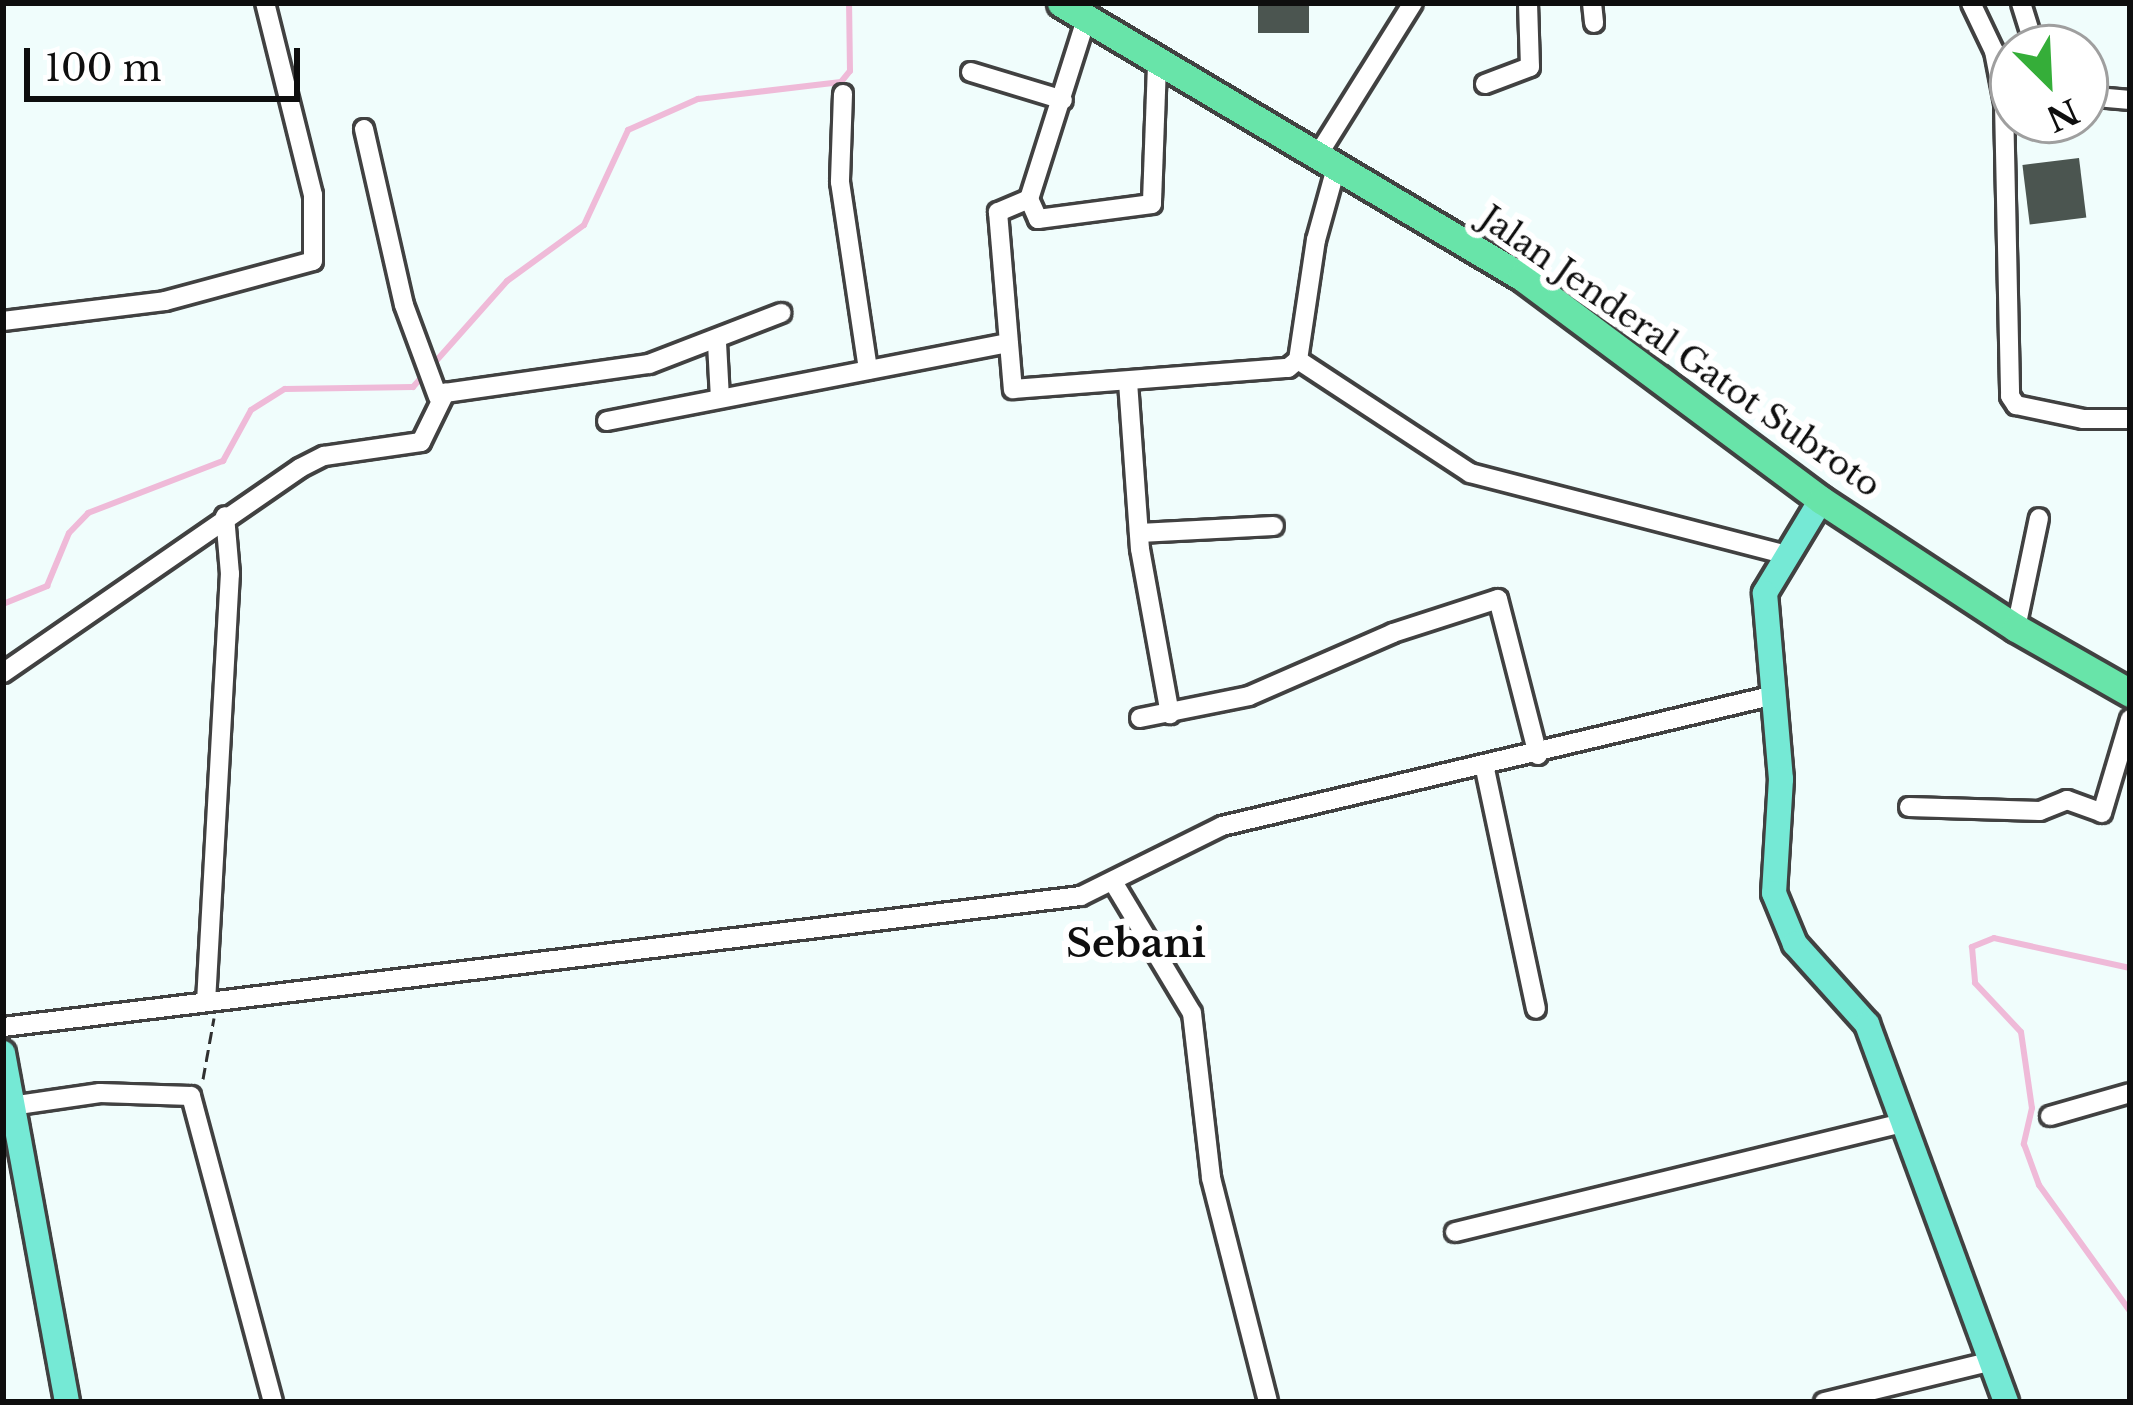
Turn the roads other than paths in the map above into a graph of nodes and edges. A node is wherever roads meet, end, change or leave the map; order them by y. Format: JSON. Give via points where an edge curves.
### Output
{"nodes":[{"id":1,"x":265,"y":3,"type":"edge"},
{"id":2,"x":1061,"y":3,"type":"edge"},
{"id":3,"x":1413,"y":3,"type":"edge"},
{"id":4,"x":1528,"y":3,"type":"edge"},
{"id":5,"x":1971,"y":3,"type":"edge"},
{"id":6,"x":1086,"y":19,"type":"junction"},
{"id":7,"x":1989,"y":40,"type":"edge"},
{"id":8,"x":1157,"y":64,"type":"junction"},
{"id":9,"x":971,"y":72,"type":"dead end"},
{"id":10,"x":1485,"y":84,"type":"dead end"},
{"id":11,"x":843,"y":94,"type":"dead end"},
{"id":12,"x":1063,"y":100,"type":"junction"},
{"id":13,"x":364,"y":129,"type":"dead end"},
{"id":14,"x":2008,"y":144,"type":"edge"},
{"id":15,"x":1326,"y":164,"type":"junction"},
{"id":16,"x":1029,"y":199,"type":"junction"},
{"id":17,"x":781,"y":313,"type":"dead end"},
{"id":18,"x":3,"y":321,"type":"edge"},
{"id":19,"x":718,"y":343,"type":"junction"},
{"id":20,"x":1008,"y":343,"type":"junction"},
{"id":21,"x":1298,"y":360,"type":"junction"},
{"id":22,"x":868,"y":370,"type":"junction"},
{"id":23,"x":1128,"y":382,"type":"junction"},
{"id":24,"x":435,"y":392,"type":"junction"},
{"id":25,"x":720,"y":398,"type":"junction"},
{"id":26,"x":2130,"y":419,"type":"edge"},
{"id":27,"x":608,"y":421,"type":"dead end"},
{"id":28,"x":1821,"y":500,"type":"junction"},
{"id":29,"x":225,"y":516,"type":"junction"},
{"id":30,"x":2039,"y":518,"type":"dead end"},
{"id":31,"x":1274,"y":526,"type":"dead end"},
{"id":32,"x":1139,"y":533,"type":"junction"},
{"id":33,"x":1783,"y":554,"type":"junction"},
{"id":34,"x":2016,"y":628,"type":"junction"},
{"id":35,"x":3,"y":674,"type":"edge"},
{"id":36,"x":2130,"y":692,"type":"edge"},
{"id":37,"x":1775,"y":695,"type":"junction"},
{"id":38,"x":1170,"y":714,"type":"junction"},
{"id":39,"x":1140,"y":718,"type":"dead end"},
{"id":40,"x":2130,"y":719,"type":"edge"},
{"id":41,"x":1538,"y":754,"type":"junction"},
{"id":42,"x":1485,"y":769,"type":"junction"},
{"id":43,"x":1910,"y":807,"type":"dead end"},
{"id":44,"x":1115,"y":885,"type":"junction"},
{"id":45,"x":211,"y":1001,"type":"junction"},
{"id":46,"x":1536,"y":1009,"type":"dead end"},
{"id":47,"x":3,"y":1027,"type":"edge"},
{"id":48,"x":3,"y":1053,"type":"edge"},
{"id":49,"x":2130,"y":1093,"type":"edge"},
{"id":50,"x":10,"y":1106,"type":"junction"},
{"id":51,"x":2050,"y":1116,"type":"dead end"},
{"id":52,"x":1903,"y":1124,"type":"junction"},
{"id":53,"x":9,"y":1145,"type":"edge"},
{"id":54,"x":1455,"y":1232,"type":"dead end"},
{"id":55,"x":1992,"y":1361,"type":"junction"},
{"id":56,"x":68,"y":1402,"type":"edge"},
{"id":57,"x":273,"y":1402,"type":"edge"},
{"id":58,"x":1268,"y":1402,"type":"edge"},
{"id":59,"x":1824,"y":1402,"type":"edge"},
{"id":60,"x":2006,"y":1402,"type":"edge"}],
"edges":[{"from":1,"to":18,"type":"street","via":[[313,195],[313,261],[165,302]]},
{"from":2,"to":6,"type":"highway","name":"Jalan Jenderal Gatot Subroto"},
{"from":3,"to":15,"type":"street"},
{"from":4,"to":10,"type":"street","via":[[1530,67]]},
{"from":5,"to":7,"type":"street"},
{"from":6,"to":8,"type":"highway","name":"Jalan Jenderal Gatot Subroto"},
{"from":6,"to":12,"type":"street"},
{"from":8,"to":15,"type":"highway","name":"Jalan Jenderal Gatot Subroto"},
{"from":8,"to":16,"type":"street","via":[[1152,204],[1038,219]]},
{"from":9,"to":12,"type":"street"},
{"from":11,"to":22,"type":"street","via":[[840,182]]},
{"from":12,"to":16,"type":"street"},
{"from":13,"to":24,"type":"street"},
{"from":14,"to":26,"type":"street","via":[[2010,396],[2016,405],[2083,419]]},
{"from":15,"to":21,"type":"street"},
{"from":15,"to":28,"type":"highway","name":"Jalan Jenderal Gatot Subroto","via":[[1522,277]]},
{"from":16,"to":20,"type":"street","via":[[1006,204],[996,221]]},
{"from":17,"to":19,"type":"street"},
{"from":19,"to":24,"type":"street","via":[[649,364]]},
{"from":19,"to":25,"type":"street"},
{"from":20,"to":22,"type":"street"},
{"from":20,"to":23,"type":"street","via":[[1016,391]]},
{"from":21,"to":23,"type":"street","via":[[1288,368]]},
{"from":21,"to":33,"type":"street","via":[[1469,473]]},
{"from":22,"to":25,"type":"street"},
{"from":23,"to":32,"type":"street"},
{"from":24,"to":29,"type":"street","via":[[417,444],[324,456]]},
{"from":25,"to":27,"type":"street"},
{"from":28,"to":33,"type":"main road"},
{"from":28,"to":34,"type":"highway","name":"Jalan Jenderal Gatot Subroto"},
{"from":29,"to":35,"type":"street"},
{"from":29,"to":45,"type":"street"},
{"from":30,"to":34,"type":"street"},
{"from":31,"to":32,"type":"street"},
{"from":32,"to":38,"type":"street"},
{"from":33,"to":37,"type":"main road","via":[[1764,608]]},
{"from":34,"to":36,"type":"highway","name":"Jalan Jenderal Gatot Subroto"},
{"from":37,"to":41,"type":"street"},
{"from":37,"to":52,"type":"main road","via":[[1781,779],[1770,868],[1779,916],[1859,1010]]},
{"from":38,"to":39,"type":"street"},
{"from":38,"to":41,"type":"street","via":[[1249,696],[1393,633],[1498,599]]},
{"from":40,"to":43,"type":"street","via":[[2102,813],[2067,800],[2039,811]]},
{"from":41,"to":42,"type":"street"},
{"from":42,"to":44,"type":"street","via":[[1222,826]]},
{"from":42,"to":46,"type":"street"},
{"from":44,"to":45,"type":"street","via":[[1081,896]]},
{"from":44,"to":58,"type":"street","via":[[1192,1013],[1211,1178]]},
{"from":45,"to":47,"type":"street"},
{"from":48,"to":50,"type":"main road"},
{"from":49,"to":51,"type":"street"},
{"from":50,"to":53,"type":"main road"},
{"from":50,"to":57,"type":"street","via":[[160,1091],[191,1096]]},
{"from":52,"to":54,"type":"street"},
{"from":52,"to":55,"type":"main road"},
{"from":53,"to":56,"type":"main road"},
{"from":55,"to":59,"type":"street"},
{"from":55,"to":60,"type":"main road"}]}
